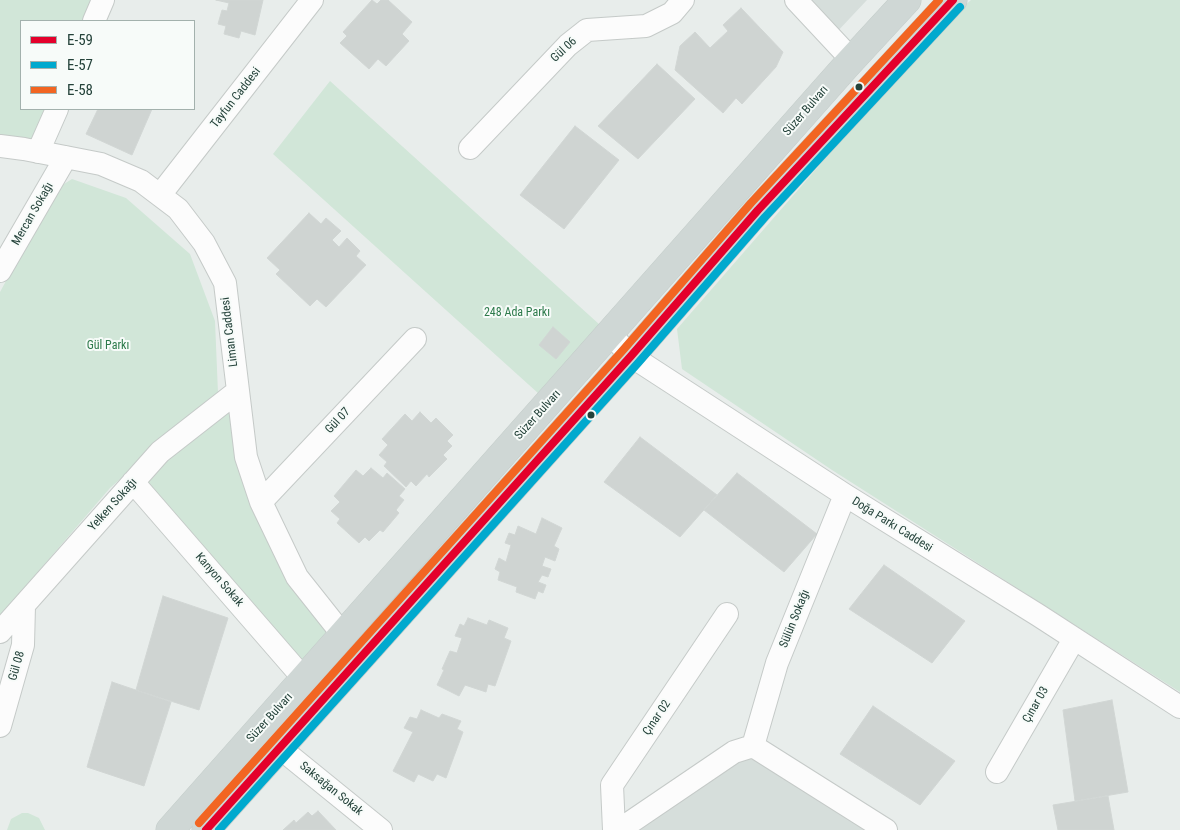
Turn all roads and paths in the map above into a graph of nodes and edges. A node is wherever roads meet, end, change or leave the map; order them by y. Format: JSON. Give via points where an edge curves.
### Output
{"nodes":[{"id":1,"x":103,"y":0,"type":"edge"},
{"id":2,"x":312,"y":0,"type":"edge"},
{"id":3,"x":683,"y":0,"type":"edge"},
{"id":4,"x":796,"y":0,"type":"edge"},
{"id":5,"x":907,"y":0,"type":"edge"},
{"id":6,"x":953,"y":0,"type":"edge"},
{"id":7,"x":94,"y":20,"type":"edge"},
{"id":8,"x":852,"y":60,"type":"junction"},
{"id":9,"x":57,"y":110,"type":"edge"},
{"id":10,"x":0,"y":146,"type":"edge"},
{"id":11,"x":470,"y":148,"type":"dead end"},
{"id":12,"x":38,"y":152,"type":"junction"},
{"id":13,"x":66,"y":157,"type":"junction"},
{"id":14,"x":160,"y":195,"type":"junction"},
{"id":15,"x":0,"y":271,"type":"edge"},
{"id":16,"x":610,"y":334,"type":"junction"},
{"id":17,"x":415,"y":339,"type":"dead end"},
{"id":18,"x":631,"y":356,"type":"junction"},
{"id":19,"x":238,"y":391,"type":"junction"},
{"id":20,"x":133,"y":482,"type":"junction"},
{"id":21,"x":845,"y":495,"type":"junction"},
{"id":22,"x":261,"y":502,"type":"junction"},
{"id":23,"x":24,"y":606,"type":"junction"},
{"id":24,"x":727,"y":614,"type":"dead end"},
{"id":25,"x":0,"y":632,"type":"edge"},
{"id":26,"x":343,"y":634,"type":"junction"},
{"id":27,"x":1074,"y":639,"type":"junction"},
{"id":28,"x":304,"y":679,"type":"junction"},
{"id":29,"x":1180,"y":707,"type":"edge"},
{"id":30,"x":0,"y":726,"type":"edge"},
{"id":31,"x":753,"y":746,"type":"junction"},
{"id":32,"x":280,"y":748,"type":"junction"},
{"id":33,"x":997,"y":772,"type":"dead end"},
{"id":34,"x":170,"y":830,"type":"edge"},
{"id":35,"x":206,"y":830,"type":"edge"},
{"id":36,"x":381,"y":830,"type":"edge"},
{"id":37,"x":614,"y":830,"type":"edge"},
{"id":38,"x":619,"y":830,"type":"edge"},
{"id":39,"x":886,"y":830,"type":"edge"}],
"edges":[{"from":1,"to":7,"type":"street"},
{"from":2,"to":14,"type":"street","name":"Tayfun Caddesi"},
{"from":3,"to":11,"type":"street","name":"Gül 06","via":[[672,12],[646,26],[587,30],[568,45]]},
{"from":4,"to":8,"type":"street"},
{"from":5,"to":8,"type":"main road","name":"Süzer Bulvarı"},
{"from":6,"to":18,"type":"main road","via":[[758,210]]},
{"from":8,"to":16,"type":"main road","name":"Süzer Bulvarı"},
{"from":9,"to":12,"type":"street"},
{"from":10,"to":12,"type":"street","name":"Liman Caddesi"},
{"from":12,"to":13,"type":"street","name":"Liman Caddesi"},
{"from":13,"to":14,"type":"street","name":"Liman Caddesi","via":[[101,164],[140,181]]},
{"from":13,"to":15,"type":"street","name":"Mercan Sokağı"},
{"from":14,"to":19,"type":"street","name":"Liman Caddesi","via":[[178,209],[204,243],[225,284]]},
{"from":16,"to":18,"type":"street","name":"Doğa Parkı Caddesi"},
{"from":16,"to":26,"type":"main road","name":"Süzer Bulvarı"},
{"from":17,"to":22,"type":"street","name":"Gül 07"},
{"from":18,"to":21,"type":"street","name":"Doğa Parkı Caddesi"},
{"from":18,"to":32,"type":"main road"},
{"from":19,"to":20,"type":"street","name":"Yelken Sokağı","via":[[160,452]]},
{"from":19,"to":22,"type":"street","name":"Liman Caddesi","via":[[246,457]]},
{"from":20,"to":23,"type":"street","name":"Yelken Sokağı"},
{"from":20,"to":28,"type":"street","name":"Kanyon Sokak"},
{"from":21,"to":27,"type":"street","name":"Doğa Parkı Caddesi"},
{"from":21,"to":31,"type":"street","name":"Sülün Sokağı","via":[[777,663]]},
{"from":22,"to":26,"type":"street","name":"Liman Caddesi","via":[[297,578]]},
{"from":23,"to":25,"type":"street","name":"Yelken Sokağı"},
{"from":23,"to":30,"type":"street","name":"Gül 08","via":[[23,644]]},
{"from":24,"to":37,"type":"street","name":"Çınar 02","via":[[612,785]]},
{"from":26,"to":28,"type":"main road","name":"Süzer Bulvarı"},
{"from":27,"to":29,"type":"street","name":"Doğa Parkı Caddesi"},
{"from":27,"to":33,"type":"street","name":"Çınar 03"},
{"from":28,"to":34,"type":"main road","name":"Süzer Bulvarı"},
{"from":31,"to":38,"type":"street","via":[[734,752]]},
{"from":31,"to":39,"type":"street"},
{"from":32,"to":35,"type":"main road"},
{"from":32,"to":36,"type":"street","name":"Saksağan Sokak"}]}
